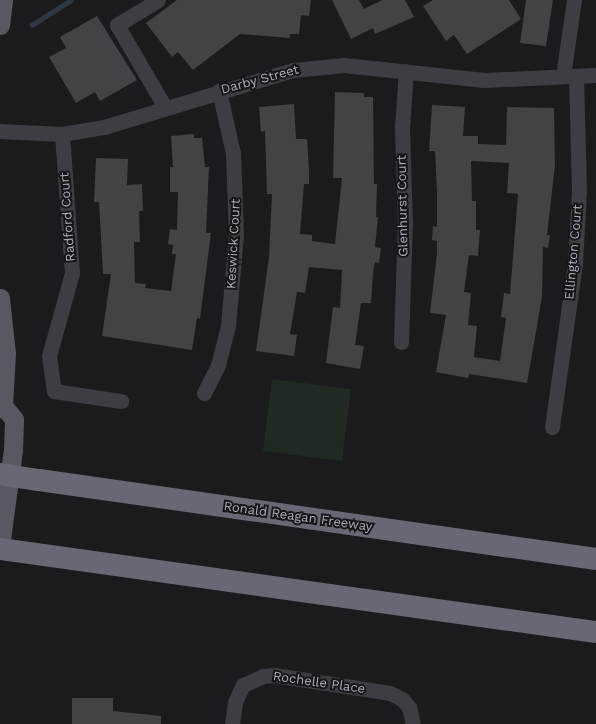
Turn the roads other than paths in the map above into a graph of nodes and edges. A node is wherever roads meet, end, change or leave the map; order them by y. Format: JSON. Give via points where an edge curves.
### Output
{"nodes":[{"id":1,"x":3,"y":0,"type":"edge"},
{"id":2,"x":158,"y":0,"type":"edge"},
{"id":3,"x":574,"y":0,"type":"edge"},
{"id":4,"x":0,"y":25,"type":"edge"},
{"id":5,"x":406,"y":71,"type":"junction"},
{"id":6,"x":596,"y":75,"type":"edge"},
{"id":7,"x":569,"y":76,"type":"junction"},
{"id":8,"x":219,"y":91,"type":"junction"},
{"id":9,"x":165,"y":107,"type":"junction"},
{"id":10,"x":0,"y":131,"type":"edge"},
{"id":11,"x":62,"y":134,"type":"junction"},
{"id":12,"x":0,"y":298,"type":"edge"},
{"id":13,"x":401,"y":342,"type":"dead end"},
{"id":14,"x":204,"y":393,"type":"dead end"},
{"id":15,"x":121,"y":400,"type":"dead end"},
{"id":16,"x":2,"y":402,"type":"edge"},
{"id":17,"x":552,"y":428,"type":"dead end"},
{"id":18,"x":0,"y":474,"type":"edge"},
{"id":19,"x":0,"y":548,"type":"edge"},
{"id":20,"x":596,"y":559,"type":"edge"},
{"id":21,"x":596,"y":632,"type":"edge"},
{"id":22,"x":232,"y":724,"type":"edge"},
{"id":23,"x":413,"y":724,"type":"edge"}],
"edges":[{"from":1,"to":4,"type":"main road"},
{"from":2,"to":9,"type":"street","via":[[117,25]]},
{"from":3,"to":7,"type":"street","name":"Ellington Court"},
{"from":5,"to":7,"type":"street","name":"Darby Street","via":[[484,80]]},
{"from":5,"to":8,"type":"street","name":"Darby Street","via":[[344,65],[293,70]]},
{"from":5,"to":13,"type":"street","name":"Glenhurst Court","via":[[402,128],[405,224]]},
{"from":6,"to":7,"type":"street","name":"Darby Street"},
{"from":7,"to":17,"type":"street","name":"Ellington Court","via":[[579,191],[575,264]]},
{"from":8,"to":9,"type":"street","name":"Darby Street"},
{"from":8,"to":14,"type":"street","name":"Keswick Court","via":[[233,153],[236,235],[228,326],[218,365]]},
{"from":9,"to":11,"type":"street","name":"Darby Street","via":[[104,127]]},
{"from":10,"to":11,"type":"street","name":"Darby Street"},
{"from":11,"to":15,"type":"street","name":"Radford Court","via":[[72,273],[49,356],[54,391]]},
{"from":12,"to":16,"type":"main road","via":[[6,353]]},
{"from":16,"to":19,"type":"main road","via":[[14,419],[13,450]]},
{"from":18,"to":20,"type":"highway","name":"Ronald Reagan Freeway","bridge":true},
{"from":19,"to":21,"type":"highway"},
{"from":22,"to":23,"type":"street","name":"Rochelle Place","via":[[237,694],[243,685],[263,676],[390,693],[402,699],[408,707]]}]}
